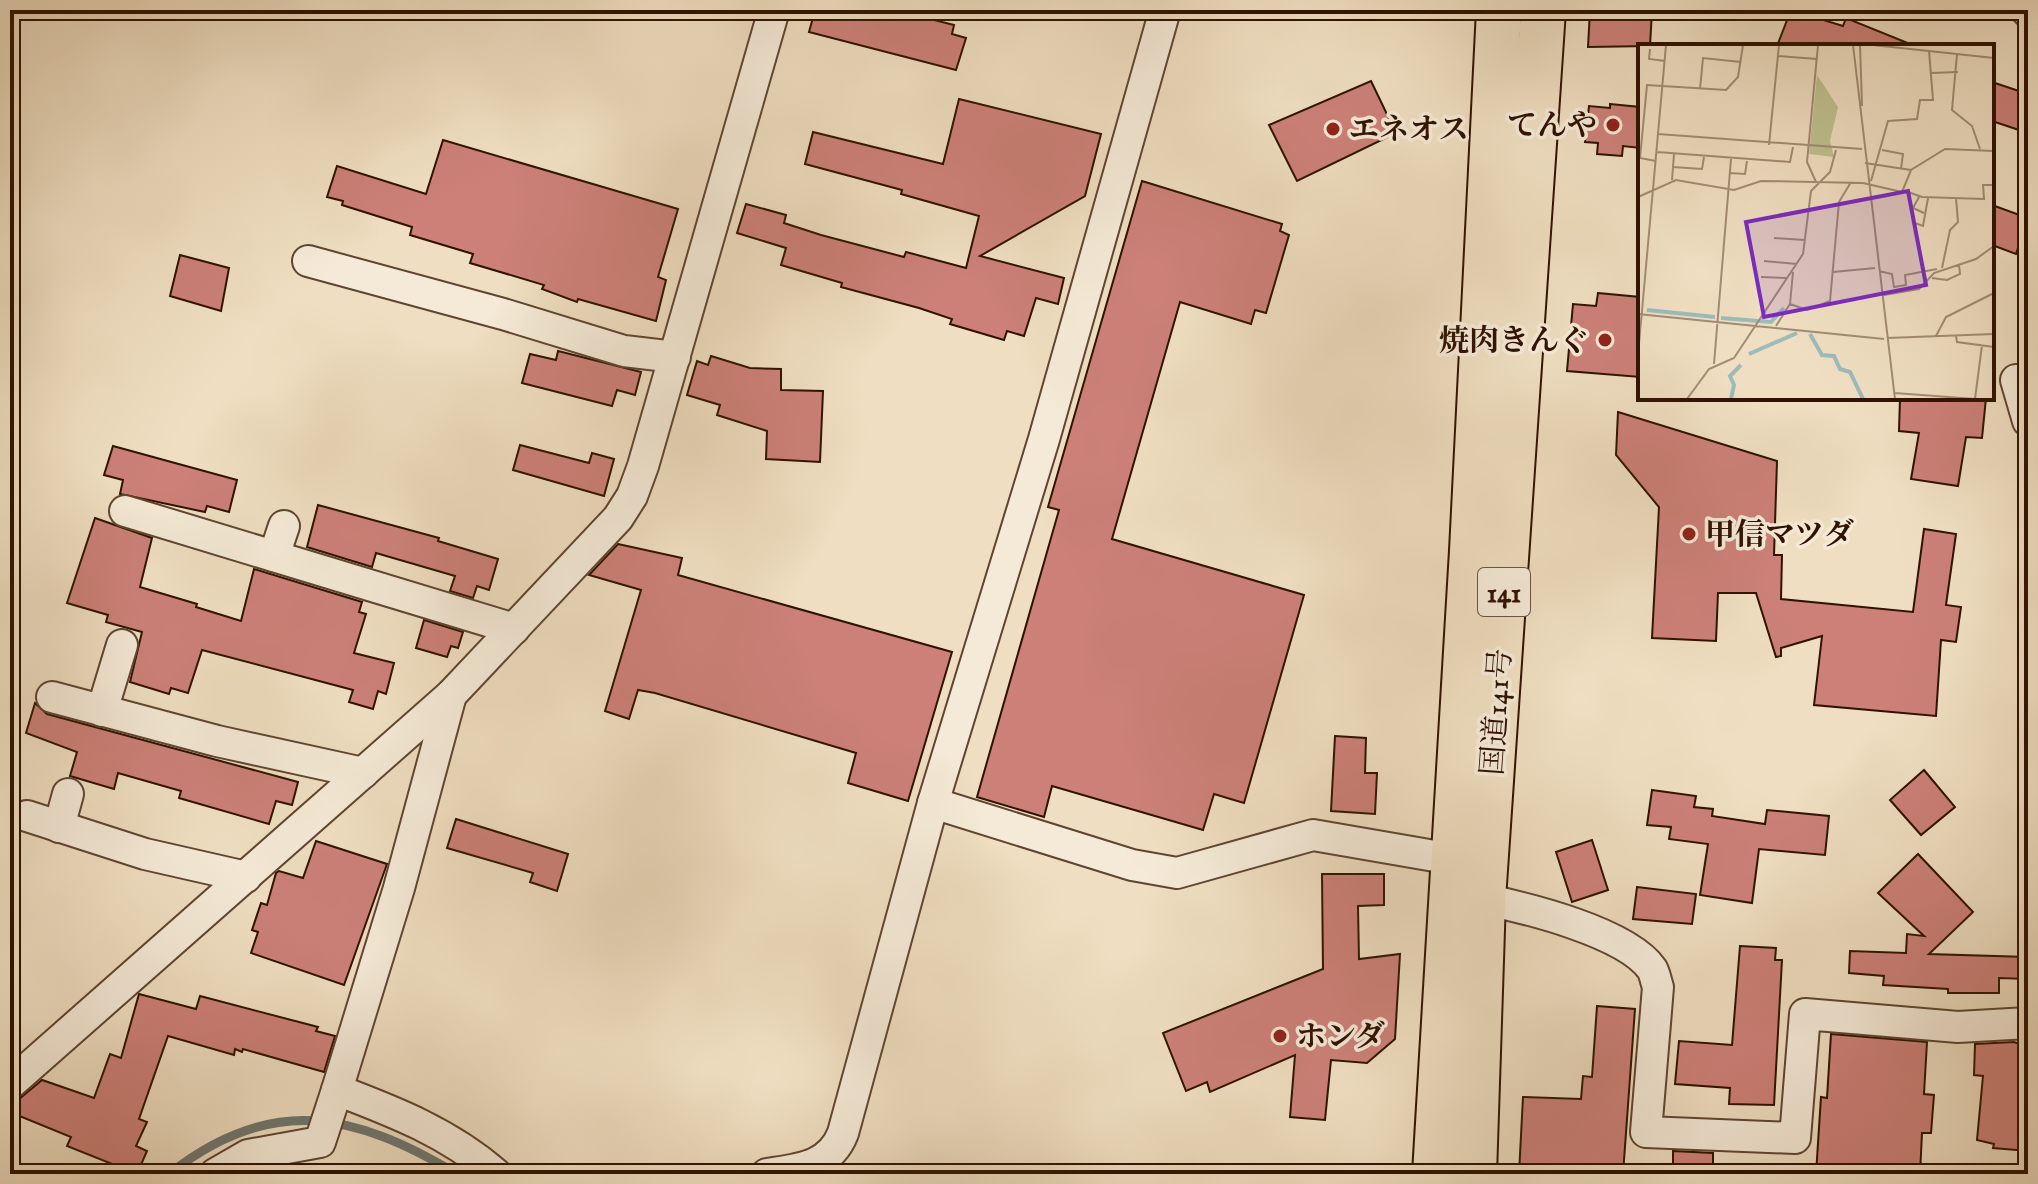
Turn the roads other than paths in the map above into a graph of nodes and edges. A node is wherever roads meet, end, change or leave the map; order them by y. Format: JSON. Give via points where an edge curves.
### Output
{"nodes":[{"id":1,"x":774,"y":10,"type":"edge"},
{"id":2,"x":1165,"y":10,"type":"edge"},
{"id":3,"x":1499,"y":10,"type":"edge"},
{"id":4,"x":1543,"y":10,"type":"edge"},
{"id":5,"x":308,"y":261,"type":"dead end"},
{"id":6,"x":675,"y":357,"type":"junction"},
{"id":7,"x":2016,"y":380,"type":"dead end"},
{"id":8,"x":2028,"y":421,"type":"edge"},
{"id":9,"x":125,"y":511,"type":"dead end"},
{"id":10,"x":284,"y":526,"type":"dead end"},
{"id":11,"x":274,"y":556,"type":"junction"},
{"id":12,"x":514,"y":629,"type":"junction"},
{"id":13,"x":122,"y":645,"type":"dead end"},
{"id":14,"x":451,"y":695,"type":"junction"},
{"id":15,"x":52,"y":697,"type":"dead end"},
{"id":16,"x":102,"y":711,"type":"junction"},
{"id":17,"x":363,"y":773,"type":"junction"},
{"id":18,"x":68,"y":794,"type":"dead end"},
{"id":19,"x":933,"y":803,"type":"junction"},
{"id":20,"x":27,"y":816,"type":"dead end"},
{"id":21,"x":59,"y":827,"type":"junction"},
{"id":22,"x":1452,"y":859,"type":"junction"},
{"id":23,"x":246,"y":877,"type":"junction"},
{"id":24,"x":1483,"y":899,"type":"junction"},
{"id":25,"x":2028,"y":1023,"type":"edge"},
{"id":26,"x":10,"y":1084,"type":"edge"},
{"id":27,"x":335,"y":1097,"type":"junction"},
{"id":28,"x":215,"y":1174,"type":"edge"},
{"id":29,"x":496,"y":1174,"type":"edge"},
{"id":30,"x":767,"y":1174,"type":"edge"},
{"id":31,"x":1435,"y":1174,"type":"edge"},
{"id":32,"x":1474,"y":1174,"type":"edge"}],
"edges":[{"from":1,"to":6,"type":"street"},
{"from":2,"to":19,"type":"street","via":[[1044,439]]},
{"from":3,"to":22,"type":"highway","name":"国道141号","number":"141"},
{"from":4,"to":24,"type":"highway","name":"国道141号","number":"141"},
{"from":5,"to":6,"type":"street","via":[[624,351]]},
{"from":6,"to":12,"type":"street","via":[[632,496],[618,518]]},
{"from":7,"to":8,"type":"street"},
{"from":9,"to":11,"type":"street"},
{"from":10,"to":11,"type":"street"},
{"from":11,"to":12,"type":"street"},
{"from":12,"to":14,"type":"street"},
{"from":13,"to":16,"type":"street"},
{"from":14,"to":17,"type":"street"},
{"from":14,"to":27,"type":"street"},
{"from":15,"to":16,"type":"street"},
{"from":16,"to":17,"type":"street"},
{"from":17,"to":23,"type":"street"},
{"from":18,"to":21,"type":"street"},
{"from":19,"to":22,"type":"street","via":[[1132,865],[1177,873],[1313,835]]},
{"from":19,"to":30,"type":"street","via":[[837,1149],[816,1164]]},
{"from":20,"to":21,"type":"street"},
{"from":21,"to":23,"type":"street"},
{"from":22,"to":31,"type":"highway","name":"国道141号","number":"141"},
{"from":23,"to":26,"type":"street"},
{"from":24,"to":25,"type":"street","via":[[1588,928],[1652,969],[1658,987],[1646,1132],[1795,1138],[1805,1014],[1958,1027]]},
{"from":24,"to":32,"type":"highway","name":"国道141号","number":"141"},
{"from":27,"to":28,"type":"street","via":[[325,1135],[310,1146],[248,1155]]},
{"from":27,"to":29,"type":"street","via":[[407,1116],[447,1137]]}]}
